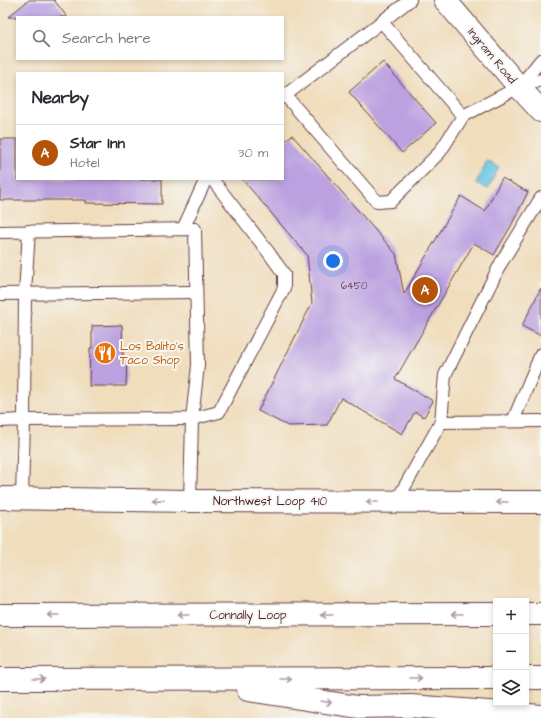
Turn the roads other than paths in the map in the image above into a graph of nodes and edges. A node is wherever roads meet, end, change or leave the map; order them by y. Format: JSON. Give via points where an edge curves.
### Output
{"nodes":[{"id":1,"x":410,"y":0,"type":"edge"},
{"id":2,"x":445,"y":0,"type":"edge"},
{"id":3,"x":382,"y":22,"type":"junction"},
{"id":4,"x":541,"y":60,"type":"edge"},
{"id":5,"x":541,"y":80,"type":"edge"},
{"id":6,"x":519,"y":87,"type":"junction"},
{"id":7,"x":284,"y":96,"type":"edge"},
{"id":8,"x":541,"y":111,"type":"edge"},
{"id":9,"x":463,"y":116,"type":"junction"},
{"id":10,"x":206,"y":180,"type":"edge"},
{"id":11,"x":213,"y":180,"type":"edge"},
{"id":12,"x":541,"y":198,"type":"edge"},
{"id":13,"x":183,"y":229,"type":"junction"},
{"id":14,"x":29,"y":231,"type":"junction"},
{"id":15,"x":0,"y":232,"type":"edge"},
{"id":16,"x":196,"y":292,"type":"junction"},
{"id":17,"x":25,"y":293,"type":"junction"},
{"id":18,"x":0,"y":294,"type":"edge"},
{"id":19,"x":541,"y":354,"type":"edge"},
{"id":20,"x":192,"y":419,"type":"junction"},
{"id":21,"x":24,"y":420,"type":"junction"},
{"id":22,"x":0,"y":421,"type":"edge"},
{"id":23,"x":513,"y":421,"type":"junction"},
{"id":24,"x":541,"y":421,"type":"edge"},
{"id":25,"x":441,"y":422,"type":"junction"},
{"id":26,"x":0,"y":498,"type":"edge"},
{"id":27,"x":22,"y":498,"type":"junction"},
{"id":28,"x":190,"y":501,"type":"junction"},
{"id":29,"x":396,"y":502,"type":"junction"},
{"id":30,"x":541,"y":502,"type":"edge"},
{"id":31,"x":493,"y":614,"type":"edge"},
{"id":32,"x":529,"y":614,"type":"edge"},
{"id":33,"x":541,"y":614,"type":"edge"},
{"id":34,"x":0,"y":616,"type":"edge"},
{"id":35,"x":493,"y":678,"type":"edge"},
{"id":36,"x":529,"y":678,"type":"edge"},
{"id":37,"x":541,"y":678,"type":"edge"},
{"id":38,"x":0,"y":679,"type":"edge"},
{"id":39,"x":177,"y":679,"type":"junction"},
{"id":40,"x":541,"y":716,"type":"edge"}],
"edges":[{"from":1,"to":3,"type":"lane"},
{"from":2,"to":6,"type":"main road","name":"Ingram Road"},
{"from":3,"to":7,"type":"lane"},
{"from":3,"to":9,"type":"lane"},
{"from":4,"to":6,"type":"lane"},
{"from":5,"to":6,"type":"lane"},
{"from":6,"to":8,"type":"main road","name":"Ingram Road"},
{"from":6,"to":9,"type":"lane"},
{"from":7,"to":9,"type":"lane","via":[[377,202],[391,201],[440,152]]},
{"from":10,"to":13,"type":"lane"},
{"from":11,"to":20,"type":"lane","via":[[284,274],[284,288],[219,412]]},
{"from":12,"to":25,"type":"lane","via":[[501,263],[445,375]]},
{"from":13,"to":14,"type":"lane"},
{"from":13,"to":16,"type":"lane","via":[[195,229]]},
{"from":14,"to":15,"type":"lane"},
{"from":14,"to":17,"type":"lane"},
{"from":16,"to":17,"type":"lane"},
{"from":16,"to":20,"type":"lane","via":[[198,365]]},
{"from":17,"to":18,"type":"lane"},
{"from":17,"to":21,"type":"lane"},
{"from":19,"to":23,"type":"lane"},
{"from":20,"to":21,"type":"lane"},
{"from":20,"to":28,"type":"lane"},
{"from":21,"to":22,"type":"lane"},
{"from":21,"to":27,"type":"lane"},
{"from":23,"to":24,"type":"lane"},
{"from":23,"to":25,"type":"lane"},
{"from":25,"to":29,"type":"lane"},
{"from":26,"to":27,"type":"main road","name":"Northwest Loop 410"},
{"from":28,"to":27,"type":"main road","name":"Northwest Loop 410","one_way":true},
{"from":29,"to":28,"type":"main road","name":"Northwest Loop 410","one_way":true},
{"from":30,"to":29,"type":"main road","name":"Northwest Loop 410","one_way":true},
{"from":31,"to":34,"type":"main road","name":"Connally Loop","one_way":true},
{"from":32,"to":33,"type":"main road"},
{"from":39,"to":35,"type":"main road","one_way":true},
{"from":36,"to":37,"type":"main road"},
{"from":38,"to":39,"type":"main road","one_way":true},
{"from":39,"to":40,"type":"main road","one_way":true,"via":[[358,706],[411,706]]}]}
